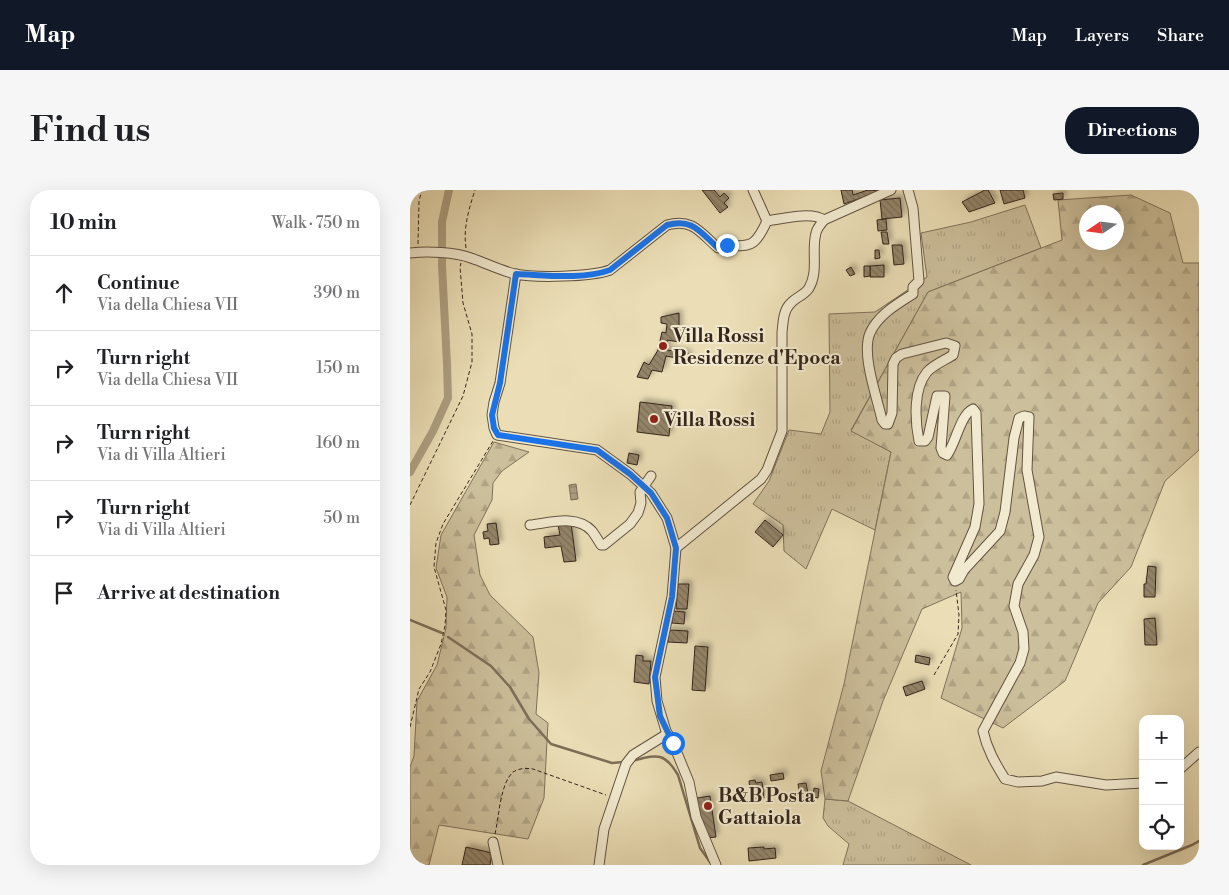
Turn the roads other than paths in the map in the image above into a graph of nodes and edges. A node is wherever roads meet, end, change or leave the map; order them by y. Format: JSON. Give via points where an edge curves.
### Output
{"nodes":[{"id":1,"x":753,"y":190,"type":"edge"},
{"id":2,"x":891,"y":190,"type":"edge"},
{"id":3,"x":908,"y":190,"type":"edge"},
{"id":4,"x":873,"y":197,"type":"junction"},
{"id":5,"x":860,"y":210,"type":"dead end"},
{"id":6,"x":824,"y":220,"type":"junction"},
{"id":7,"x":766,"y":221,"type":"junction"},
{"id":8,"x":416,"y":252,"type":"edge"},
{"id":9,"x":516,"y":274,"type":"junction"},
{"id":10,"x":651,"y":476,"type":"dead end"},
{"id":11,"x":644,"y":487,"type":"junction"},
{"id":12,"x":530,"y":525,"type":"dead end"},
{"id":13,"x":676,"y":548,"type":"junction"},
{"id":14,"x":668,"y":734,"type":"junction"},
{"id":15,"x":1199,"y":752,"type":"edge"},
{"id":16,"x":1184,"y":765,"type":"edge"},
{"id":17,"x":1139,"y":783,"type":"edge"},
{"id":18,"x":493,"y":842,"type":"road end"},
{"id":19,"x":498,"y":865,"type":"edge"},
{"id":20,"x":599,"y":865,"type":"edge"},
{"id":21,"x":716,"y":865,"type":"edge"}],
"edges":[{"from":1,"to":7,"type":"street"},
{"from":2,"to":4,"type":"street"},
{"from":3,"to":17,"type":"street","via":[[913,208],[919,281],[913,286],[912,294],[878,321],[870,333],[867,350],[882,420],[888,424],[892,413],[893,364],[896,358],[946,343],[955,346],[953,355],[928,370],[917,404],[919,441],[924,441],[928,437],[937,396],[945,396],[941,448],[947,455],[967,414],[973,409],[976,413],[978,504],[975,527],[953,577],[955,581],[1000,531],[1019,418],[1030,417],[1026,470],[1039,536],[1034,555],[1018,584],[1014,606],[1023,632],[1024,649],[1020,663],[983,731],[986,745],[1005,779],[1018,782],[1056,777],[1106,785]]},
{"from":4,"to":5,"type":"street"},
{"from":4,"to":6,"type":"street"},
{"from":6,"to":7,"type":"street","via":[[809,216]]},
{"from":6,"to":13,"type":"street","via":[[816,231],[813,247],[815,267],[809,288],[791,302],[784,319],[782,431],[767,470],[761,479]]},
{"from":7,"to":9,"type":"street","via":[[759,238],[749,245],[718,248],[690,223],[676,222],[667,225],[610,270],[600,274]]},
{"from":8,"to":9,"type":"street","via":[[465,257]]},
{"from":9,"to":11,"type":"street","via":[[500,383],[492,415],[498,435],[597,450]]},
{"from":10,"to":11,"type":"street"},
{"from":11,"to":12,"type":"street","via":[[640,492],[638,513],[630,524],[604,544],[591,530],[577,522]]},
{"from":11,"to":13,"type":"street","via":[[667,518]]},
{"from":13,"to":14,"type":"street","via":[[672,597],[655,677],[660,716]]},
{"from":14,"to":20,"type":"street","via":[[633,755],[626,764],[604,829]]},
{"from":14,"to":21,"type":"street","via":[[689,782],[696,817]]},
{"from":15,"to":16,"type":"street"},
{"from":18,"to":19,"type":"street"}]}
